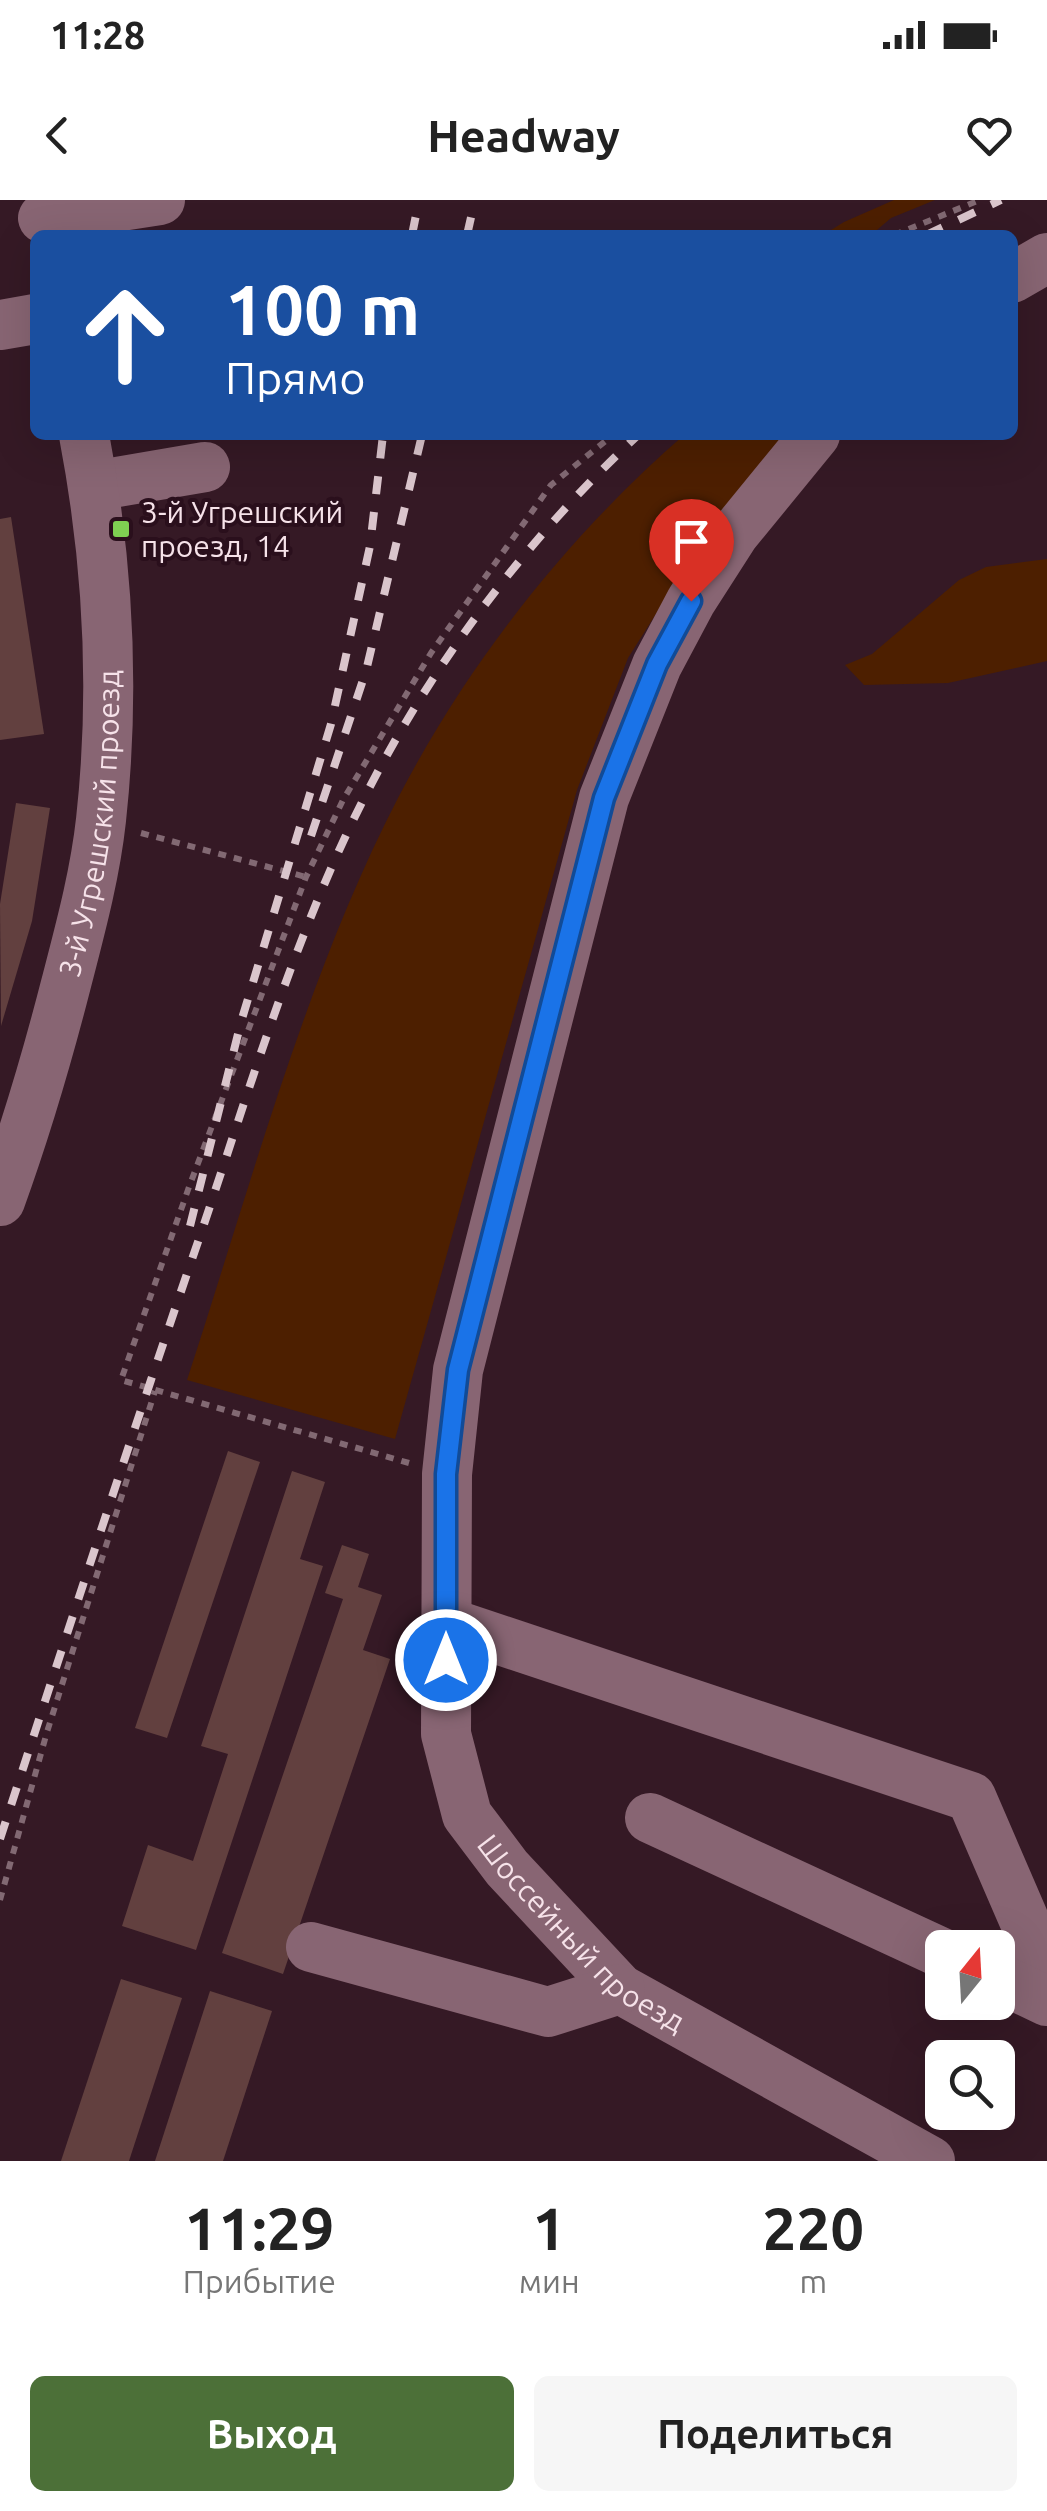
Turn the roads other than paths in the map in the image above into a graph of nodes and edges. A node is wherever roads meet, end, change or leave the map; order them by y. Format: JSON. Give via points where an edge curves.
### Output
{"nodes":[{"id":1,"x":160,"y":200,"type":"edge"},
{"id":2,"x":42,"y":218,"type":"edge"},
{"id":3,"x":1047,"y":258,"type":"edge"},
{"id":4,"x":1018,"y":275,"type":"edge"},
{"id":5,"x":30,"y":320,"type":"edge"},
{"id":6,"x":0,"y":325,"type":"edge"},
{"id":7,"x":85,"y":440,"type":"edge"},
{"id":8,"x":812,"y":440,"type":"edge"},
{"id":9,"x":205,"y":467,"type":"dead end"},
{"id":10,"x":94,"y":486,"type":"junction"},
{"id":11,"x":0,"y":1201,"type":"edge"},
{"id":12,"x":446,"y":1622,"type":"junction"},
{"id":13,"x":650,"y":1818,"type":"dead end"},
{"id":14,"x":925,"y":1945,"type":"edge"},
{"id":15,"x":311,"y":1947,"type":"dead end"},
{"id":16,"x":1047,"y":1973,"type":"edge"},
{"id":17,"x":1015,"y":1986,"type":"edge"},
{"id":18,"x":620,"y":1989,"type":"junction"},
{"id":19,"x":1047,"y":2001,"type":"edge"},
{"id":20,"x":930,"y":2161,"type":"edge"}],
"edges":[{"from":1,"to":2,"type":"street"},
{"from":3,"to":4,"type":"street"},
{"from":5,"to":6,"type":"street"},
{"from":7,"to":10,"type":"street","name":"3-й Угрешский проезд"},
{"from":8,"to":12,"type":"street","name":"Шоссейный проезд","via":[[734,534],[691,601],[657,664],[604,798],[458,1370],[446,1474]]},
{"from":9,"to":10,"type":"street"},
{"from":10,"to":11,"type":"street","name":"3-й Угрешский проезд","via":[[109,709],[101,822],[84,918],[35,1102]]},
{"from":12,"to":16,"type":"street","via":[[971,1797]]},
{"from":12,"to":18,"type":"street","name":"Шоссейный проезд","via":[[446,1734],[467,1814],[507,1868]]},
{"from":13,"to":14,"type":"street"},
{"from":15,"to":18,"type":"street","via":[[548,2012]]},
{"from":17,"to":19,"type":"street"},
{"from":18,"to":20,"type":"street","name":"Шоссейный проезд"}]}
